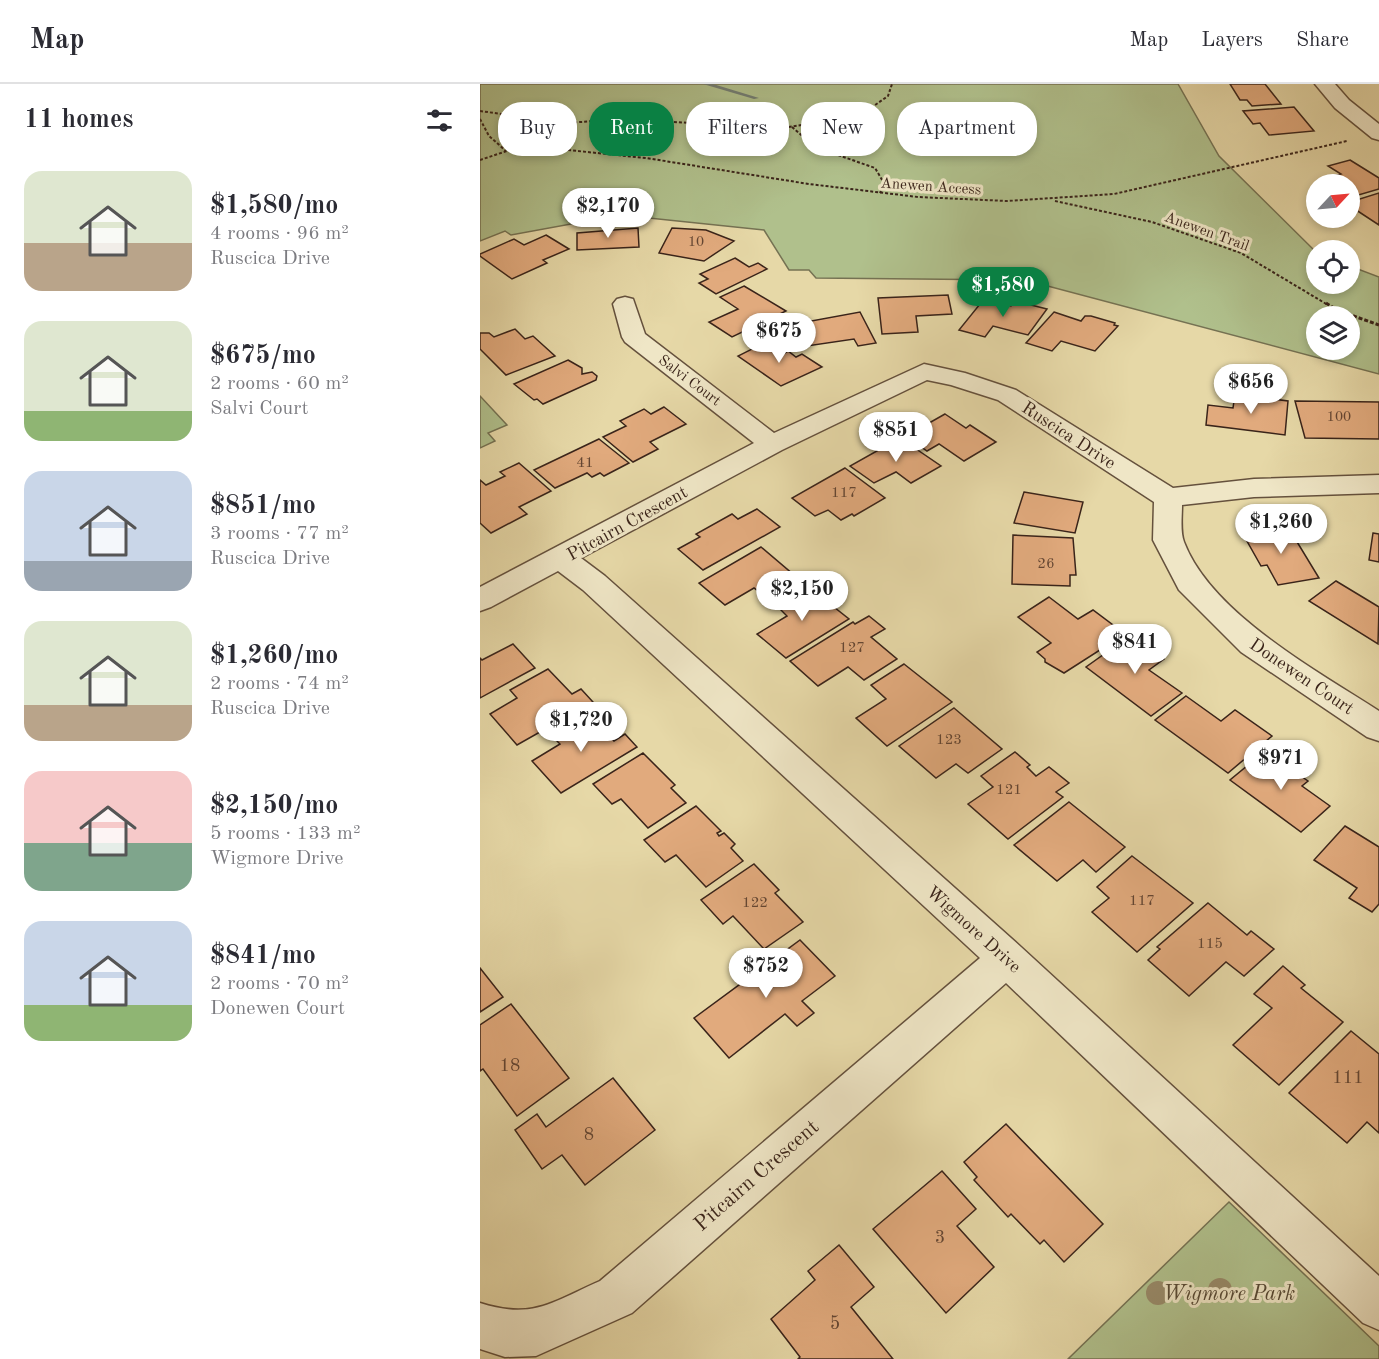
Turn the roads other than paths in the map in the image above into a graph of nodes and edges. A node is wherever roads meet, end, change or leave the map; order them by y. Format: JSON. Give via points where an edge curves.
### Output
{"nodes":[{"id":1,"x":1325,"y":84,"type":"edge"},
{"id":2,"x":1368,"y":101,"type":"dead end"},
{"id":3,"x":1342,"y":104,"type":"junction"},
{"id":4,"x":1379,"y":134,"type":"edge"},
{"id":5,"x":625,"y":304,"type":"dead end"},
{"id":6,"x":772,"y":444,"type":"junction"},
{"id":7,"x":1379,"y":484,"type":"edge"},
{"id":8,"x":1168,"y":498,"type":"junction"},
{"id":9,"x":562,"y":559,"type":"junction"},
{"id":10,"x":480,"y":600,"type":"edge"},
{"id":11,"x":1379,"y":728,"type":"edge"},
{"id":12,"x":1007,"y":959,"type":"junction"},
{"id":13,"x":1379,"y":1307,"type":"edge"},
{"id":14,"x":480,"y":1326,"type":"edge"}],
"edges":[{"from":1,"to":3,"type":"street"},
{"from":2,"to":3,"type":"street"},
{"from":3,"to":4,"type":"street"},
{"from":5,"to":6,"type":"street","name":"Salvi Court","via":[[634,337]]},
{"from":6,"to":8,"type":"street","name":"Ruscica Drive","via":[[924,372],[1007,395]]},
{"from":6,"to":9,"type":"street","name":"Pitcairn Crescent"},
{"from":7,"to":8,"type":"street","via":[[1254,488]]},
{"from":8,"to":11,"type":"street","name":"Donewen Court","via":[[1168,540],[1190,583],[1252,644]]},
{"from":9,"to":10,"type":"street","name":"Pitcairn Crescent"},
{"from":9,"to":12,"type":"street","name":"Wigmore Drive","via":[[594,583]]},
{"from":12,"to":13,"type":"street","name":"Wigmore Drive"},
{"from":12,"to":14,"type":"street","name":"Pitcairn Crescent","via":[[616,1298],[536,1333],[505,1334]]}]}
